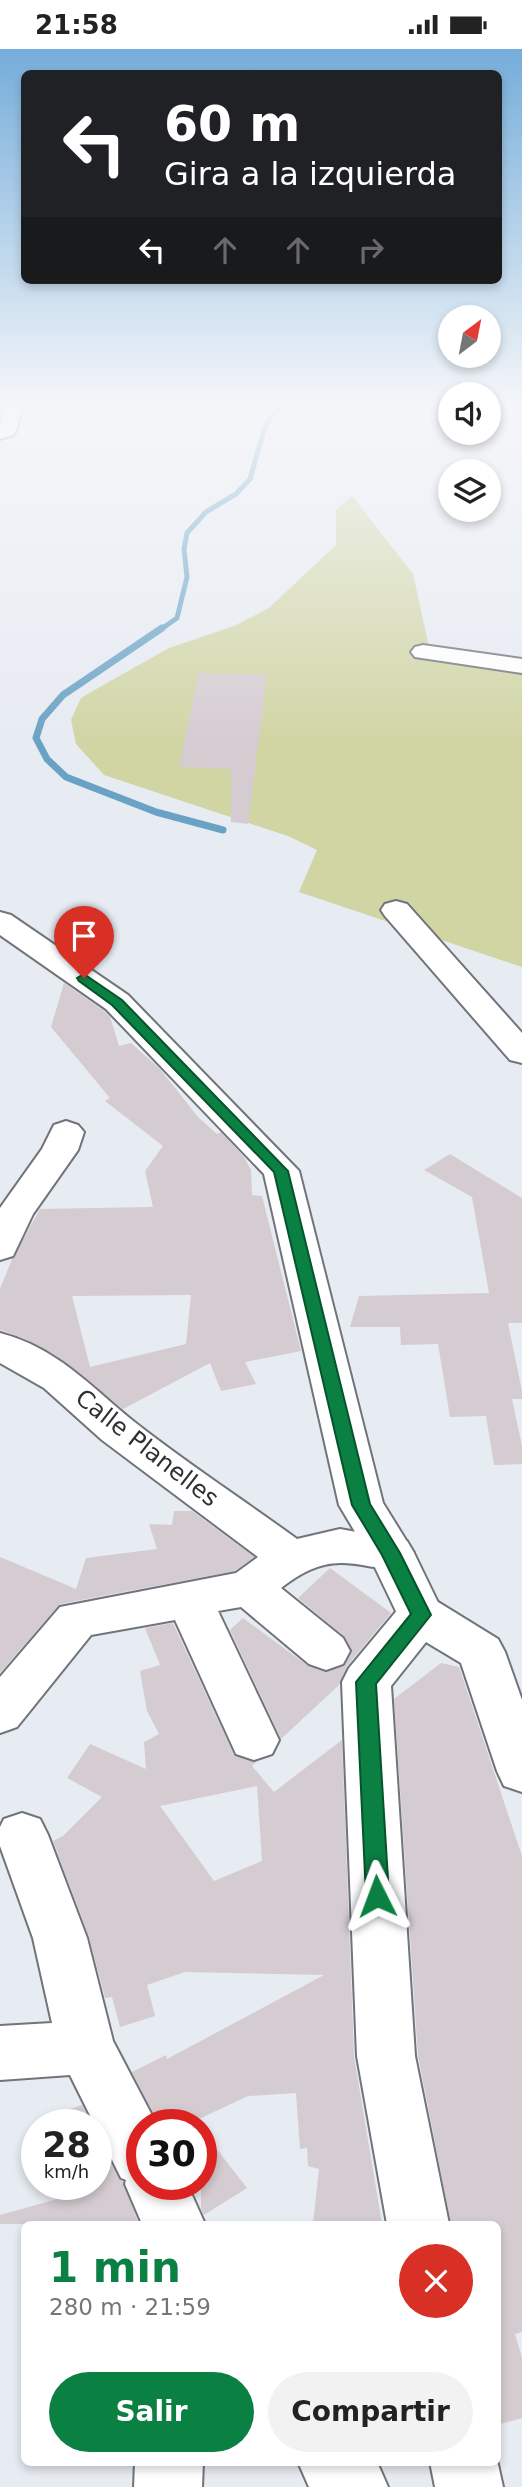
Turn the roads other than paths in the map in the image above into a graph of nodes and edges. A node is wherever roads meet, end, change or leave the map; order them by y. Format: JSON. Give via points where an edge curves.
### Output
{"nodes":[{"id":1,"x":422,"y":652,"type":"dead end"},
{"id":2,"x":522,"y":666,"type":"edge"},
{"id":3,"x":396,"y":910,"type":"dead end"},
{"id":4,"x":0,"y":921,"type":"edge"},
{"id":5,"x":522,"y":1053,"type":"edge"},
{"id":6,"x":66,"y":1132,"type":"dead end"},
{"id":7,"x":0,"y":1248,"type":"edge"},
{"id":8,"x":0,"y":1346,"type":"edge"},
{"id":9,"x":391,"y":1553,"type":"junction"},
{"id":10,"x":290,"y":1557,"type":"junction"},
{"id":11,"x":249,"y":1588,"type":"junction"},
{"id":12,"x":188,"y":1598,"type":"junction"},
{"id":13,"x":421,"y":1615,"type":"junction"},
{"id":14,"x":326,"y":1651,"type":"dead end"},
{"id":15,"x":0,"y":1713,"type":"edge"},
{"id":16,"x":254,"y":1740,"type":"dead end"},
{"id":17,"x":522,"y":1771,"type":"edge"},
{"id":18,"x":22,"y":1835,"type":"dead end"},
{"id":19,"x":86,"y":2047,"type":"junction"},
{"id":20,"x":0,"y":2053,"type":"edge"},
{"id":21,"x":126,"y":2126,"type":"edge"},
{"id":22,"x":163,"y":2200,"type":"edge"},
{"id":23,"x":173,"y":2221,"type":"edge"},
{"id":24,"x":417,"y":2221,"type":"edge"},
{"id":25,"x":169,"y":2466,"type":"edge"},
{"id":26,"x":336,"y":2466,"type":"edge"},
{"id":27,"x":465,"y":2466,"type":"edge"},
{"id":28,"x":168,"y":2487,"type":"edge"},
{"id":29,"x":354,"y":2487,"type":"edge"},
{"id":30,"x":469,"y":2487,"type":"edge"}],
"edges":[{"from":1,"to":2,"type":"street"},
{"from":3,"to":5,"type":"street"},
{"from":4,"to":9,"type":"street","via":[[117,1002],[281,1171],[361,1505]]},
{"from":6,"to":7,"type":"street","via":[[60,1150],[15,1213]]},
{"from":8,"to":10,"type":"street","name":"Calle Planelles","via":[[59,1378],[117,1430]]},
{"from":9,"to":10,"type":"street","via":[[340,1546]]},
{"from":9,"to":13,"type":"street"},
{"from":10,"to":11,"type":"street"},
{"from":11,"to":12,"type":"street"},
{"from":11,"to":14,"type":"street"},
{"from":12,"to":15,"type":"street","via":[[77,1621]]},
{"from":12,"to":16,"type":"street"},
{"from":13,"to":17,"type":"street","via":[[481,1652]]},
{"from":13,"to":24,"type":"street","via":[[366,1682],[386,2056]]},
{"from":18,"to":19,"type":"street","via":[[60,1938]]},
{"from":19,"to":20,"type":"street"},
{"from":19,"to":21,"type":"street"},
{"from":22,"to":23,"type":"street"},
{"from":25,"to":28,"type":"street"},
{"from":26,"to":29,"type":"street"},
{"from":27,"to":30,"type":"street"}]}
